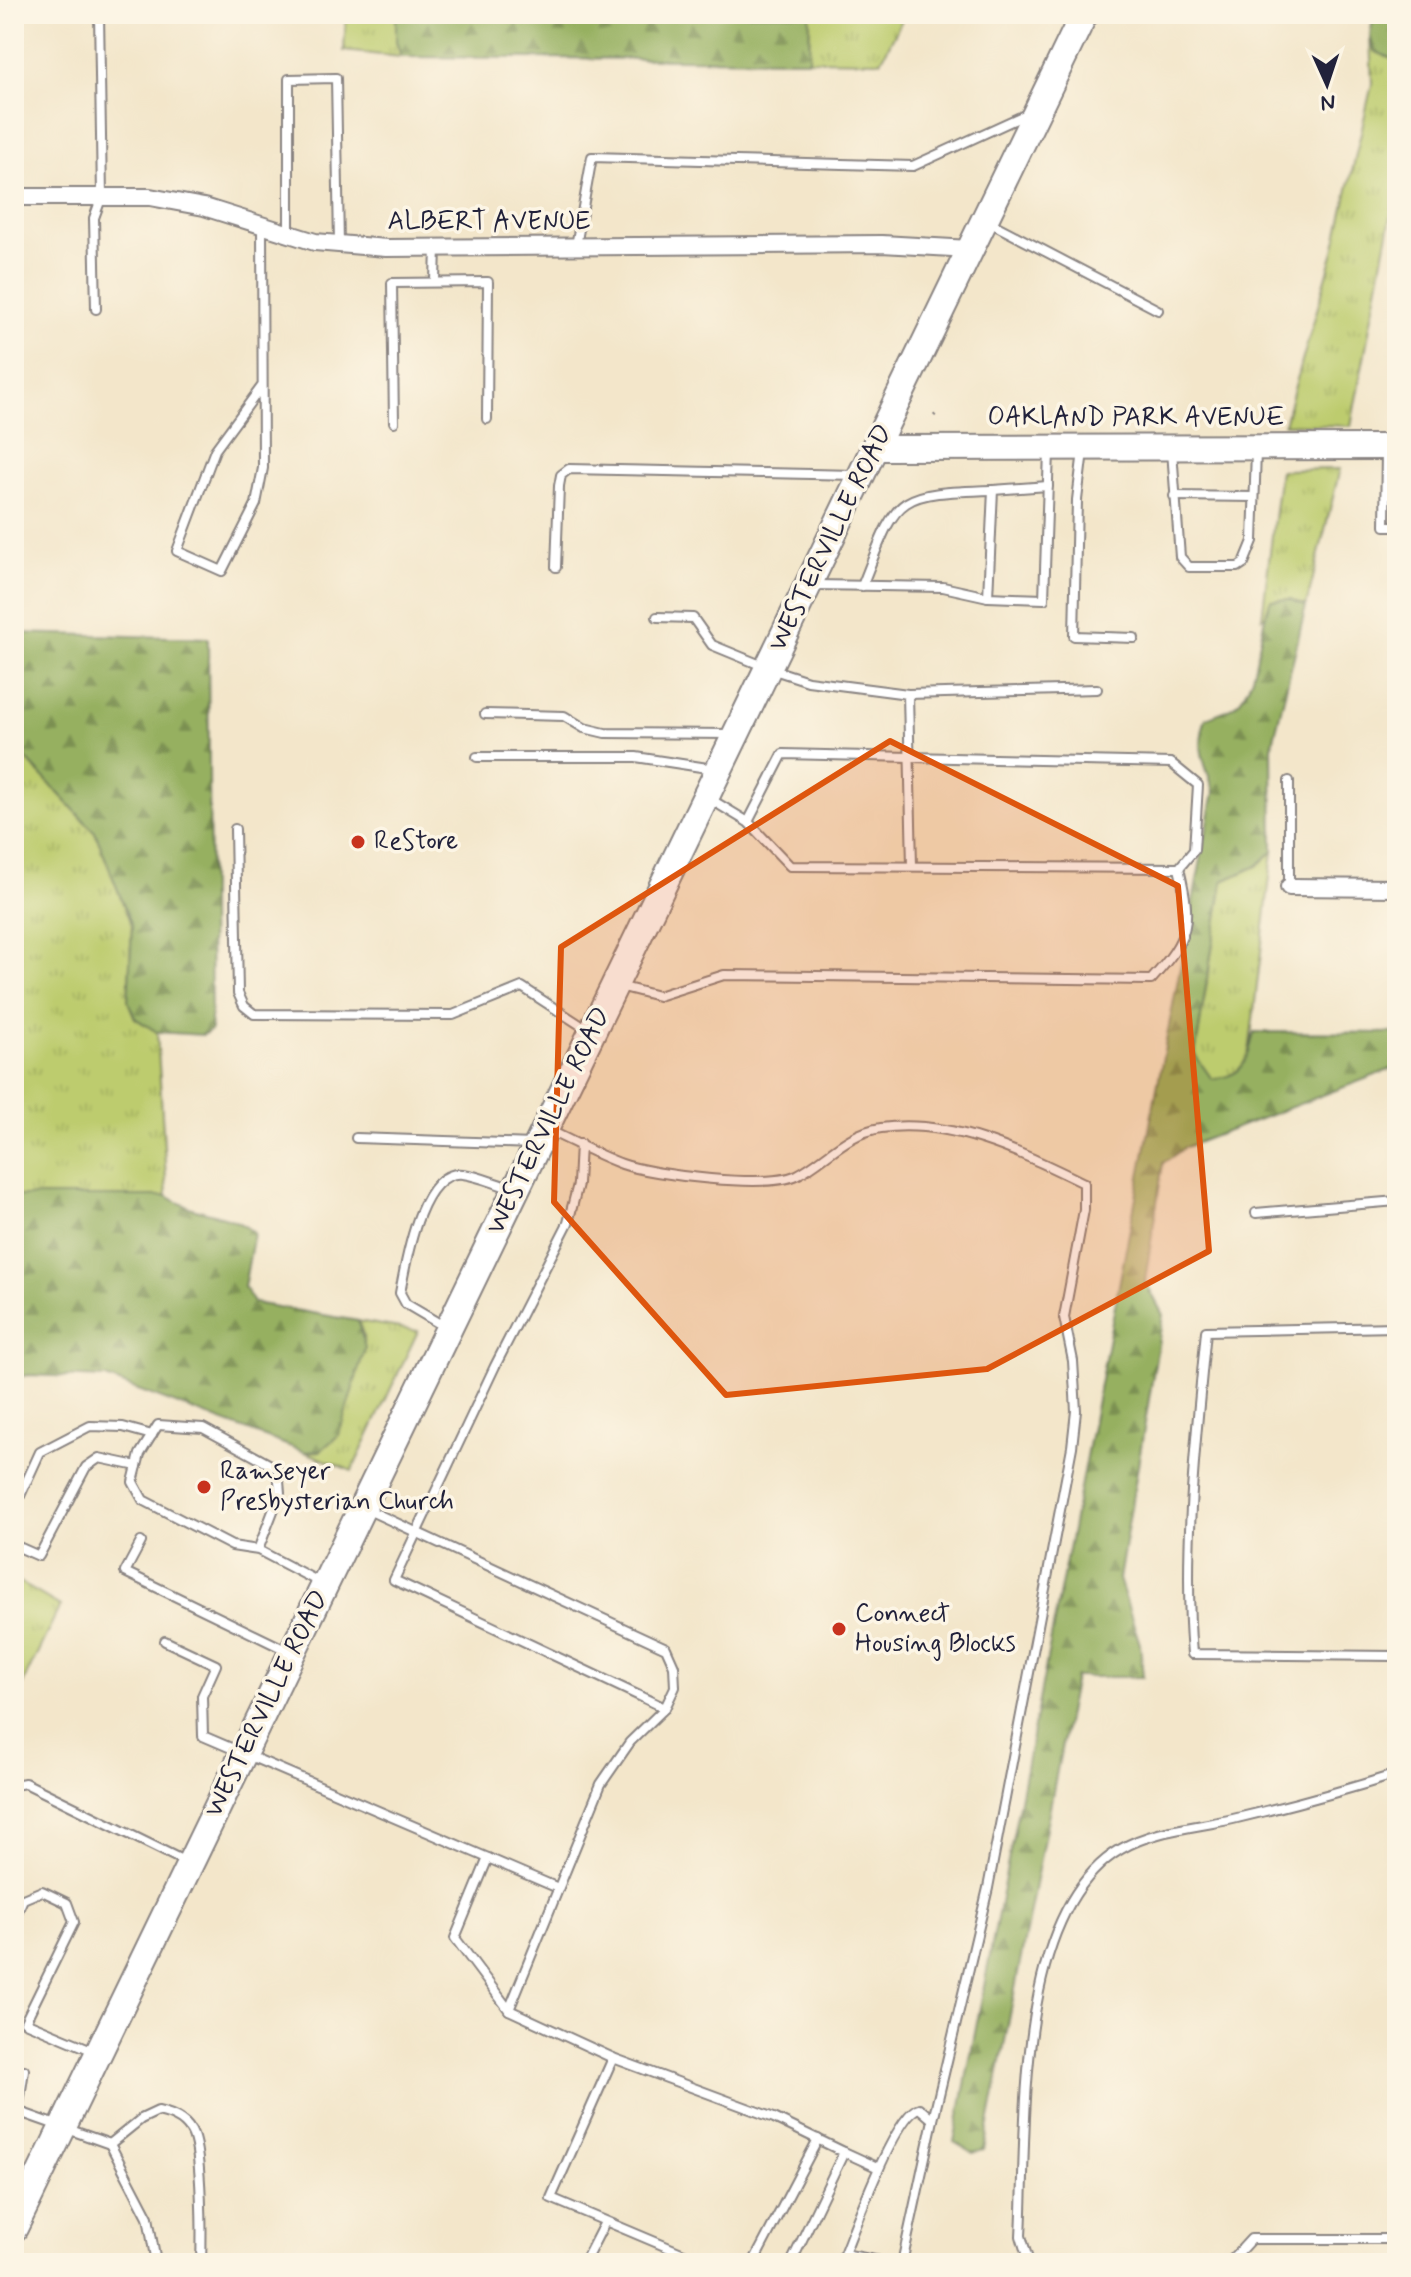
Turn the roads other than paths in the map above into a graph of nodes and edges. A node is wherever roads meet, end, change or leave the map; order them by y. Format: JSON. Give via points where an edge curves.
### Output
{"nodes":[{"id":1,"x":99,"y":14,"type":"edge"},
{"id":2,"x":1084,"y":14,"type":"edge"},
{"id":3,"x":1038,"y":109,"type":"junction"},
{"id":4,"x":102,"y":196,"type":"junction"},
{"id":5,"x":14,"y":197,"type":"edge"},
{"id":6,"x":985,"y":220,"type":"junction"},
{"id":7,"x":262,"y":226,"type":"junction"},
{"id":8,"x":289,"y":234,"type":"junction"},
{"id":9,"x":339,"y":244,"type":"junction"},
{"id":10,"x":576,"y":246,"type":"junction"},
{"id":11,"x":436,"y":247,"type":"junction"},
{"id":12,"x":970,"y":249,"type":"junction"},
{"id":13,"x":435,"y":281,"type":"junction"},
{"id":14,"x":96,"y":309,"type":"dead end"},
{"id":15,"x":1158,"y":310,"type":"dead end"},
{"id":16,"x":262,"y":386,"type":"junction"},
{"id":17,"x":1397,"y":409,"type":"edge"},
{"id":18,"x":487,"y":419,"type":"dead end"},
{"id":19,"x":394,"y":422,"type":"dead end"},
{"id":20,"x":1050,"y":446,"type":"junction"},
{"id":21,"x":1083,"y":446,"type":"junction"},
{"id":22,"x":1171,"y":447,"type":"junction"},
{"id":23,"x":1256,"y":447,"type":"junction"},
{"id":24,"x":1393,"y":447,"type":"edge"},
{"id":25,"x":874,"y":448,"type":"junction"},
{"id":26,"x":861,"y":475,"type":"junction"},
{"id":27,"x":1048,"y":486,"type":"junction"},
{"id":28,"x":993,"y":490,"type":"junction"},
{"id":29,"x":1174,"y":496,"type":"junction"},
{"id":30,"x":1254,"y":497,"type":"junction"},
{"id":31,"x":1397,"y":526,"type":"edge"},
{"id":32,"x":556,"y":567,"type":"dead end"},
{"id":33,"x":809,"y":584,"type":"junction"},
{"id":34,"x":862,"y":586,"type":"junction"},
{"id":35,"x":988,"y":597,"type":"junction"},
{"id":36,"x":657,"y":617,"type":"dead end"},
{"id":37,"x":1134,"y":638,"type":"dead end"},
{"id":38,"x":768,"y":668,"type":"junction"},
{"id":39,"x":1097,"y":689,"type":"dead end"},
{"id":40,"x":908,"y":694,"type":"junction"},
{"id":41,"x":485,"y":714,"type":"dead end"},
{"id":42,"x":736,"y":734,"type":"junction"},
{"id":43,"x":477,"y":757,"type":"dead end"},
{"id":44,"x":911,"y":757,"type":"junction"},
{"id":45,"x":719,"y":770,"type":"junction"},
{"id":46,"x":1289,"y":781,"type":"dead end"},
{"id":47,"x":706,"y":797,"type":"junction"},
{"id":48,"x":748,"y":822,"type":"junction"},
{"id":49,"x":235,"y":829,"type":"dead end"},
{"id":50,"x":912,"y":866,"type":"junction"},
{"id":51,"x":1179,"y":868,"type":"junction"},
{"id":52,"x":1289,"y":887,"type":"joint"},
{"id":53,"x":1397,"y":888,"type":"edge"},
{"id":54,"x":615,"y":985,"type":"junction"},
{"id":55,"x":592,"y":1032,"type":"junction"},
{"id":56,"x":542,"y":1136,"type":"junction"},
{"id":57,"x":356,"y":1138,"type":"dead end"},
{"id":58,"x":580,"y":1144,"type":"junction"},
{"id":59,"x":516,"y":1190,"type":"junction"},
{"id":60,"x":1397,"y":1201,"type":"edge"},
{"id":61,"x":1256,"y":1213,"type":"dead end"},
{"id":62,"x":1397,"y":1327,"type":"edge"},
{"id":63,"x":449,"y":1329,"type":"junction"},
{"id":64,"x":152,"y":1435,"type":"junction"},
{"id":65,"x":137,"y":1466,"type":"junction"},
{"id":66,"x":363,"y":1507,"type":"junction"},
{"id":67,"x":14,"y":1509,"type":"edge"},
{"id":68,"x":417,"y":1532,"type":"junction"},
{"id":69,"x":141,"y":1542,"type":"dead end"},
{"id":70,"x":14,"y":1545,"type":"edge"},
{"id":71,"x":258,"y":1550,"type":"junction"},
{"id":72,"x":325,"y":1585,"type":"junction"},
{"id":73,"x":165,"y":1641,"type":"dead end"},
{"id":74,"x":292,"y":1653,"type":"junction"},
{"id":75,"x":1397,"y":1656,"type":"edge"},
{"id":76,"x":665,"y":1708,"type":"junction"},
{"id":77,"x":245,"y":1751,"type":"junction"},
{"id":78,"x":1397,"y":1774,"type":"edge"},
{"id":79,"x":14,"y":1785,"type":"edge"},
{"id":80,"x":488,"y":1858,"type":"junction"},
{"id":81,"x":190,"y":1864,"type":"junction"},
{"id":82,"x":558,"y":1888,"type":"junction"},
{"id":83,"x":14,"y":1919,"type":"edge"},
{"id":84,"x":509,"y":2010,"type":"junction"},
{"id":85,"x":14,"y":2022,"type":"edge"},
{"id":86,"x":25,"y":2022,"type":"junction"},
{"id":87,"x":99,"y":2053,"type":"junction"},
{"id":88,"x":613,"y":2058,"type":"junction"},
{"id":89,"x":24,"y":2070,"type":"dead end"},
{"id":90,"x":16,"y":2110,"type":"edge"},
{"id":91,"x":933,"y":2120,"type":"junction"},
{"id":92,"x":64,"y":2125,"type":"junction"},
{"id":93,"x":818,"y":2139,"type":"junction"},
{"id":94,"x":110,"y":2144,"type":"junction"},
{"id":95,"x":844,"y":2152,"type":"junction"},
{"id":96,"x":879,"y":2168,"type":"junction"},
{"id":97,"x":605,"y":2222,"type":"junction"},
{"id":98,"x":14,"y":2228,"type":"edge"},
{"id":99,"x":1397,"y":2239,"type":"edge"},
{"id":100,"x":156,"y":2263,"type":"edge"},
{"id":101,"x":201,"y":2263,"type":"edge"},
{"id":102,"x":584,"y":2263,"type":"edge"},
{"id":103,"x":705,"y":2263,"type":"edge"},
{"id":104,"x":753,"y":2263,"type":"edge"},
{"id":105,"x":791,"y":2263,"type":"edge"},
{"id":106,"x":890,"y":2263,"type":"edge"},
{"id":107,"x":902,"y":2263,"type":"edge"},
{"id":108,"x":1029,"y":2263,"type":"edge"},
{"id":109,"x":1229,"y":2263,"type":"edge"}],
"edges":[{"from":1,"to":4,"type":"lane"},
{"from":2,"to":3,"type":"main road","name":"WESTERVILLE ROAD"},
{"from":3,"to":6,"type":"main road","name":"WESTERVILLE ROAD"},
{"from":3,"to":10,"type":"lane","via":[[913,166],[592,157]]},
{"from":4,"to":5,"type":"street","name":"ALBERT AVENUE"},
{"from":4,"to":7,"type":"street","name":"ALBERT AVENUE","via":[[150,197],[204,207]]},
{"from":4,"to":14,"type":"lane","via":[[94,218]]},
{"from":6,"to":12,"type":"main road","name":"WESTERVILLE ROAD"},
{"from":6,"to":15,"type":"lane"},
{"from":7,"to":8,"type":"street","name":"ALBERT AVENUE"},
{"from":7,"to":16,"type":"lane"},
{"from":8,"to":9,"type":"street","name":"ALBERT AVENUE"},
{"from":8,"to":9,"type":"lane","via":[[289,79],[336,78]]},
{"from":9,"to":11,"type":"street","name":"ALBERT AVENUE"},
{"from":10,"to":11,"type":"street","name":"ALBERT AVENUE"},
{"from":10,"to":12,"type":"street","name":"ALBERT AVENUE","via":[[882,244]]},
{"from":11,"to":13,"type":"lane"},
{"from":12,"to":25,"type":"main road","name":"WESTERVILLE ROAD"},
{"from":13,"to":18,"type":"lane","via":[[488,282]]},
{"from":13,"to":19,"type":"lane","via":[[392,283]]},
{"from":16,"to":16,"type":"lane","via":[[263,468],[256,504],[222,571],[177,551],[215,450]]},
{"from":17,"to":24,"type":"lane"},
{"from":20,"to":21,"type":"main road","name":"OAKLAND PARK AVENUE"},
{"from":20,"to":25,"type":"main road","name":"OAKLAND PARK AVENUE"},
{"from":20,"to":27,"type":"lane"},
{"from":21,"to":22,"type":"main road","name":"OAKLAND PARK AVENUE"},
{"from":21,"to":37,"type":"lane","via":[[1074,636]]},
{"from":22,"to":23,"type":"main road","name":"OAKLAND PARK AVENUE"},
{"from":22,"to":29,"type":"lane"},
{"from":23,"to":24,"type":"main road","name":"OAKLAND PARK AVENUE"},
{"from":23,"to":30,"type":"lane"},
{"from":24,"to":31,"type":"lane","via":[[1385,526]]},
{"from":25,"to":26,"type":"main road","name":"WESTERVILLE ROAD"},
{"from":26,"to":32,"type":"lane","via":[[569,469],[559,486]]},
{"from":26,"to":33,"type":"main road","name":"WESTERVILLE ROAD"},
{"from":27,"to":28,"type":"lane"},
{"from":27,"to":35,"type":"lane","via":[[1044,599]]},
{"from":28,"to":34,"type":"lane","via":[[934,492],[904,501],[884,531]]},
{"from":28,"to":35,"type":"lane"},
{"from":29,"to":30,"type":"lane"},
{"from":29,"to":30,"type":"lane","via":[[1180,557],[1189,567],[1203,569],[1244,563],[1253,541]]},
{"from":33,"to":34,"type":"lane"},
{"from":33,"to":38,"type":"main road","name":"WESTERVILLE ROAD"},
{"from":34,"to":35,"type":"lane","via":[[943,587]]},
{"from":36,"to":38,"type":"lane","via":[[693,618],[712,645]]},
{"from":38,"to":40,"type":"lane","via":[[808,681]]},
{"from":38,"to":42,"type":"main road","name":"WESTERVILLE ROAD"},
{"from":39,"to":40,"type":"lane"},
{"from":40,"to":44,"type":"lane"},
{"from":41,"to":42,"type":"lane","via":[[564,716],[605,733]]},
{"from":42,"to":45,"type":"main road","name":"WESTERVILLE ROAD"},
{"from":43,"to":45,"type":"lane","via":[[636,757]]},
{"from":44,"to":48,"type":"lane","via":[[783,754]]},
{"from":44,"to":50,"type":"lane"},
{"from":44,"to":51,"type":"lane","via":[[1171,763],[1198,785],[1194,850]]},
{"from":45,"to":47,"type":"main road","name":"WESTERVILLE ROAD"},
{"from":46,"to":52,"type":"lane"},
{"from":47,"to":48,"type":"lane"},
{"from":47,"to":54,"type":"main road","name":"WESTERVILLE ROAD"},
{"from":48,"to":50,"type":"lane","via":[[790,866]]},
{"from":49,"to":55,"type":"lane","via":[[238,993],[254,1014],[453,1015],[522,987]]},
{"from":50,"to":51,"type":"lane"},
{"from":51,"to":54,"type":"lane","via":[[1189,911],[1179,950],[1151,980],[724,975],[658,996]]},
{"from":52,"to":53,"type":"street"},
{"from":54,"to":55,"type":"main road","name":"WESTERVILLE ROAD"},
{"from":55,"to":56,"type":"main road","name":"WESTERVILLE ROAD"},
{"from":56,"to":57,"type":"lane"},
{"from":56,"to":58,"type":"lane"},
{"from":56,"to":59,"type":"main road","name":"WESTERVILLE ROAD"},
{"from":58,"to":68,"type":"lane","via":[[578,1184],[568,1223]]},
{"from":58,"to":91,"type":"lane","via":[[623,1164],[668,1175],[758,1180],[795,1176],[844,1141],[879,1128],[927,1126],[1017,1151],[1084,1183],[1064,1317],[1073,1361],[1072,1447],[988,1888]]},
{"from":59,"to":63,"type":"main road","name":"WESTERVILLE ROAD"},
{"from":59,"to":63,"type":"lane","via":[[461,1174],[448,1176],[435,1184],[424,1205],[400,1293],[406,1304]]},
{"from":60,"to":61,"type":"lane"},
{"from":62,"to":75,"type":"lane","via":[[1206,1331],[1189,1619],[1192,1654]]},
{"from":63,"to":66,"type":"main road","name":"WESTERVILLE ROAD"},
{"from":64,"to":65,"type":"lane"},
{"from":64,"to":67,"type":"lane","via":[[90,1426],[53,1445],[40,1452]]},
{"from":64,"to":71,"type":"lane","via":[[158,1425],[203,1428],[278,1469],[280,1493]]},
{"from":65,"to":70,"type":"lane","via":[[99,1458],[86,1467],[39,1556]]},
{"from":65,"to":71,"type":"lane","via":[[133,1482],[143,1500],[232,1546]]},
{"from":66,"to":68,"type":"lane"},
{"from":66,"to":72,"type":"main road","name":"WESTERVILLE ROAD"},
{"from":68,"to":76,"type":"lane","via":[[666,1648],[675,1687]]},
{"from":68,"to":76,"type":"lane","via":[[394,1580]]},
{"from":69,"to":74,"type":"lane","via":[[125,1572]]},
{"from":71,"to":72,"type":"lane"},
{"from":72,"to":74,"type":"main road","name":"WESTERVILLE ROAD"},
{"from":73,"to":77,"type":"lane","via":[[216,1665],[202,1696],[203,1736]]},
{"from":74,"to":77,"type":"main road","name":"WESTERVILLE ROAD"},
{"from":76,"to":82,"type":"lane","via":[[630,1742],[601,1784]]},
{"from":77,"to":80,"type":"lane"},
{"from":77,"to":81,"type":"main road","name":"WESTERVILLE ROAD"},
{"from":78,"to":108,"type":"lane","via":[[1139,1841],[1100,1864],[1055,1932],[1035,2005],[1021,2236]]},
{"from":79,"to":81,"type":"lane","via":[[25,1783]]},
{"from":80,"to":82,"type":"lane"},
{"from":80,"to":84,"type":"lane","via":[[455,1938]]},
{"from":81,"to":87,"type":"main road","name":"WESTERVILLE ROAD"},
{"from":82,"to":84,"type":"lane"},
{"from":83,"to":86,"type":"lane","via":[[23,1899],[42,1891],[67,1903],[74,1922]]},
{"from":84,"to":88,"type":"lane"},
{"from":85,"to":86,"type":"lane"},
{"from":86,"to":87,"type":"lane"},
{"from":87,"to":92,"type":"main road","name":"WESTERVILLE ROAD"},
{"from":88,"to":93,"type":"lane"},
{"from":88,"to":97,"type":"lane","via":[[551,2198]]},
{"from":89,"to":90,"type":"lane"},
{"from":90,"to":92,"type":"lane"},
{"from":91,"to":96,"type":"lane","via":[[913,2109]]},
{"from":91,"to":107,"type":"lane"},
{"from":92,"to":94,"type":"lane"},
{"from":92,"to":98,"type":"main road","name":"WESTERVILLE ROAD"},
{"from":93,"to":95,"type":"lane"},
{"from":93,"to":104,"type":"lane"},
{"from":94,"to":100,"type":"lane","via":[[148,2217]]},
{"from":94,"to":101,"type":"lane","via":[[158,2111],[173,2114],[193,2135]]},
{"from":95,"to":96,"type":"lane"},
{"from":95,"to":105,"type":"lane"},
{"from":96,"to":106,"type":"lane","via":[[844,2254]]},
{"from":97,"to":102,"type":"lane"},
{"from":97,"to":103,"type":"lane"},
{"from":99,"to":109,"type":"lane","via":[[1251,2239]]}]}
